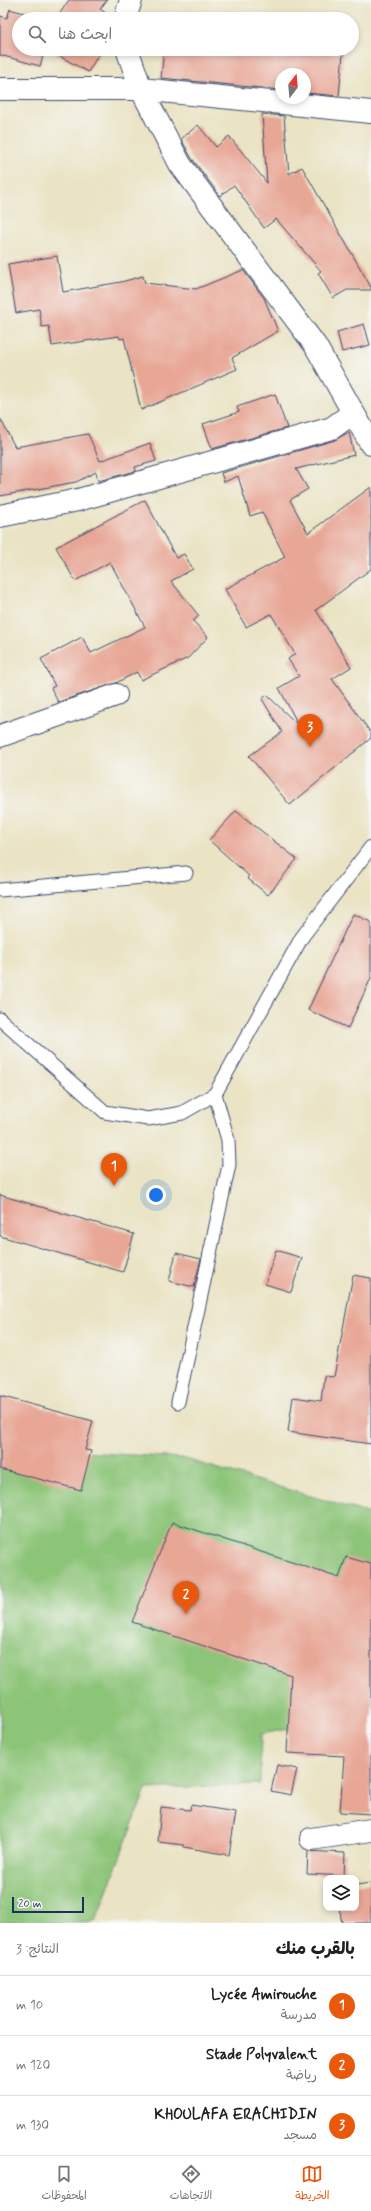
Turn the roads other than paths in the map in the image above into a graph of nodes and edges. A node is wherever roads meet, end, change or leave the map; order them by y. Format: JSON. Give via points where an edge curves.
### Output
{"nodes":[{"id":1,"x":131,"y":0,"type":"edge"},
{"id":2,"x":127,"y":12,"type":"edge"},
{"id":3,"x":129,"y":56,"type":"edge"},
{"id":4,"x":0,"y":89,"type":"edge"},
{"id":5,"x":141,"y":89,"type":"junction"},
{"id":6,"x":371,"y":112,"type":"edge"},
{"id":7,"x":353,"y":413,"type":"junction"},
{"id":8,"x":371,"y":444,"type":"edge"},
{"id":9,"x":0,"y":516,"type":"edge"},
{"id":10,"x":116,"y":695,"type":"dead end"},
{"id":11,"x":0,"y":736,"type":"edge"},
{"id":12,"x":371,"y":848,"type":"edge"},
{"id":13,"x":186,"y":873,"type":"dead end"},
{"id":14,"x":0,"y":890,"type":"edge"},
{"id":15,"x":0,"y":1019,"type":"edge"},
{"id":16,"x":215,"y":1094,"type":"junction"},
{"id":17,"x":178,"y":1402,"type":"dead end"},
{"id":18,"x":371,"y":1830,"type":"edge"},
{"id":19,"x":312,"y":1840,"type":"dead end"}],
"edges":[{"from":1,"to":2,"type":"street"},
{"from":3,"to":5,"type":"street"},
{"from":4,"to":5,"type":"street"},
{"from":5,"to":6,"type":"street"},
{"from":5,"to":7,"type":"street","via":[[180,164],[315,345]]},
{"from":7,"to":8,"type":"street"},
{"from":7,"to":9,"type":"street","via":[[332,428],[78,500]]},
{"from":10,"to":11,"type":"street"},
{"from":12,"to":16,"type":"lane","via":[[302,937]]},
{"from":13,"to":14,"type":"lane"},
{"from":15,"to":16,"type":"lane","via":[[105,1112],[148,1119],[182,1113]]},
{"from":16,"to":17,"type":"lane","via":[[228,1140],[229,1165]]},
{"from":18,"to":19,"type":"street"}]}
